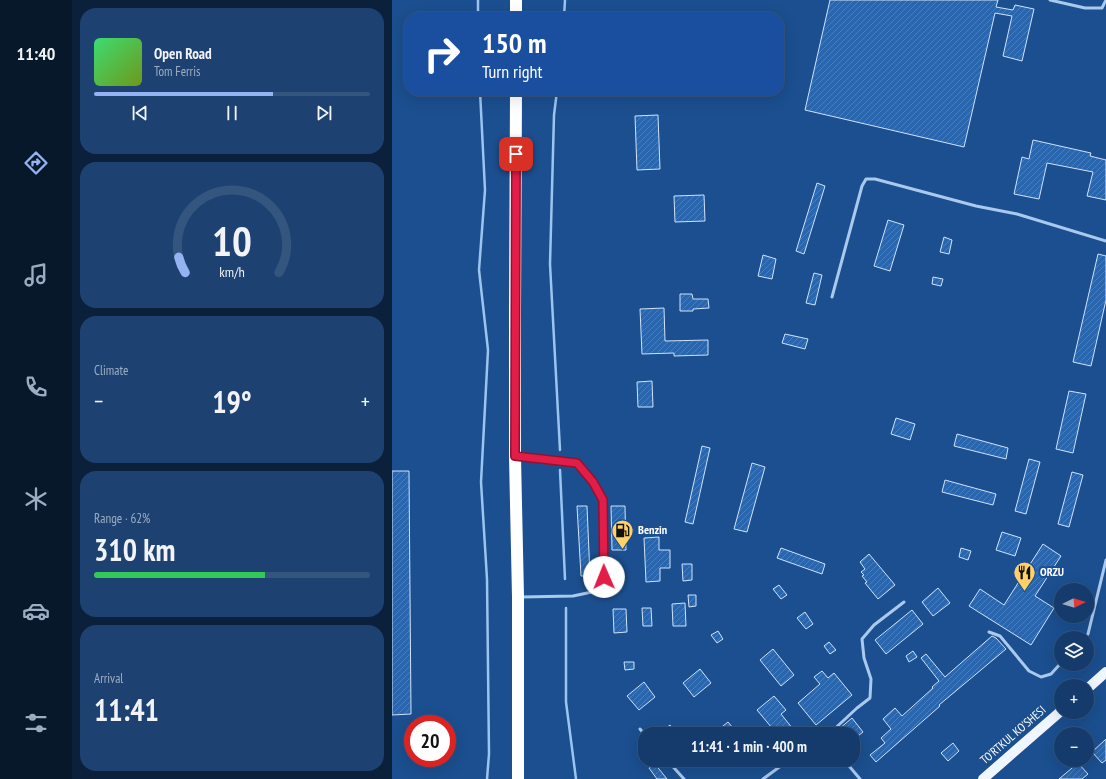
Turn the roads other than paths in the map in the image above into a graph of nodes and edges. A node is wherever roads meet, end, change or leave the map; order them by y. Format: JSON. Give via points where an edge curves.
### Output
{"nodes":[{"id":1,"x":516,"y":0,"type":"edge"},
{"id":2,"x":1050,"y":0,"type":"edge"},
{"id":3,"x":1106,"y":0,"type":"edge"},
{"id":4,"x":516,"y":12,"type":"edge"},
{"id":5,"x":516,"y":96,"type":"edge"},
{"id":6,"x":1106,"y":241,"type":"edge"},
{"id":7,"x":832,"y":297,"type":"dead end"},
{"id":8,"x":515,"y":456,"type":"junction"},
{"id":9,"x":1106,"y":560,"type":"edge"},
{"id":10,"x":518,"y":597,"type":"junction"},
{"id":11,"x":904,"y":602,"type":"dead end"},
{"id":12,"x":1089,"y":631,"type":"edge"},
{"id":13,"x":989,"y":632,"type":"dead end"},
{"id":14,"x":1054,"y":671,"type":"edge"},
{"id":15,"x":1106,"y":672,"type":"edge"},
{"id":16,"x":1094,"y":683,"type":"edge"},
{"id":17,"x":1054,"y":717,"type":"edge"},
{"id":18,"x":837,"y":727,"type":"edge"},
{"id":19,"x":673,"y":767,"type":"edge"},
{"id":20,"x":779,"y":767,"type":"edge"},
{"id":21,"x":850,"y":767,"type":"edge"},
{"id":22,"x":518,"y":779,"type":"edge"},
{"id":23,"x":684,"y":779,"type":"edge"},
{"id":24,"x":763,"y":779,"type":"edge"},
{"id":25,"x":860,"y":779,"type":"edge"},
{"id":26,"x":983,"y":779,"type":"edge"}],
"edges":[{"from":1,"to":4,"type":"highway"},
{"from":2,"to":3,"type":"lane","via":[[1085,8],[1102,8]]},
{"from":5,"to":8,"type":"highway"},
{"from":6,"to":7,"type":"lane","via":[[1017,214],[976,206],[875,179],[866,179]]},
{"from":8,"to":10,"type":"highway"},
{"from":8,"to":10,"type":"lane","via":[[577,463],[593,482],[603,500],[604,577],[592,592],[573,596]]},
{"from":9,"to":12,"type":"lane"},
{"from":10,"to":22,"type":"highway"},
{"from":11,"to":18,"type":"lane","via":[[874,625],[862,639],[864,658],[871,679],[870,698]]},
{"from":13,"to":14,"type":"lane","via":[[1000,636],[1029,671],[1041,677]]},
{"from":15,"to":16,"type":"main road"},
{"from":17,"to":26,"type":"main road","name":"TO'RTKUL KO'SHESI"},
{"from":19,"to":23,"type":"lane"},
{"from":20,"to":24,"type":"lane"},
{"from":21,"to":25,"type":"lane"}]}
